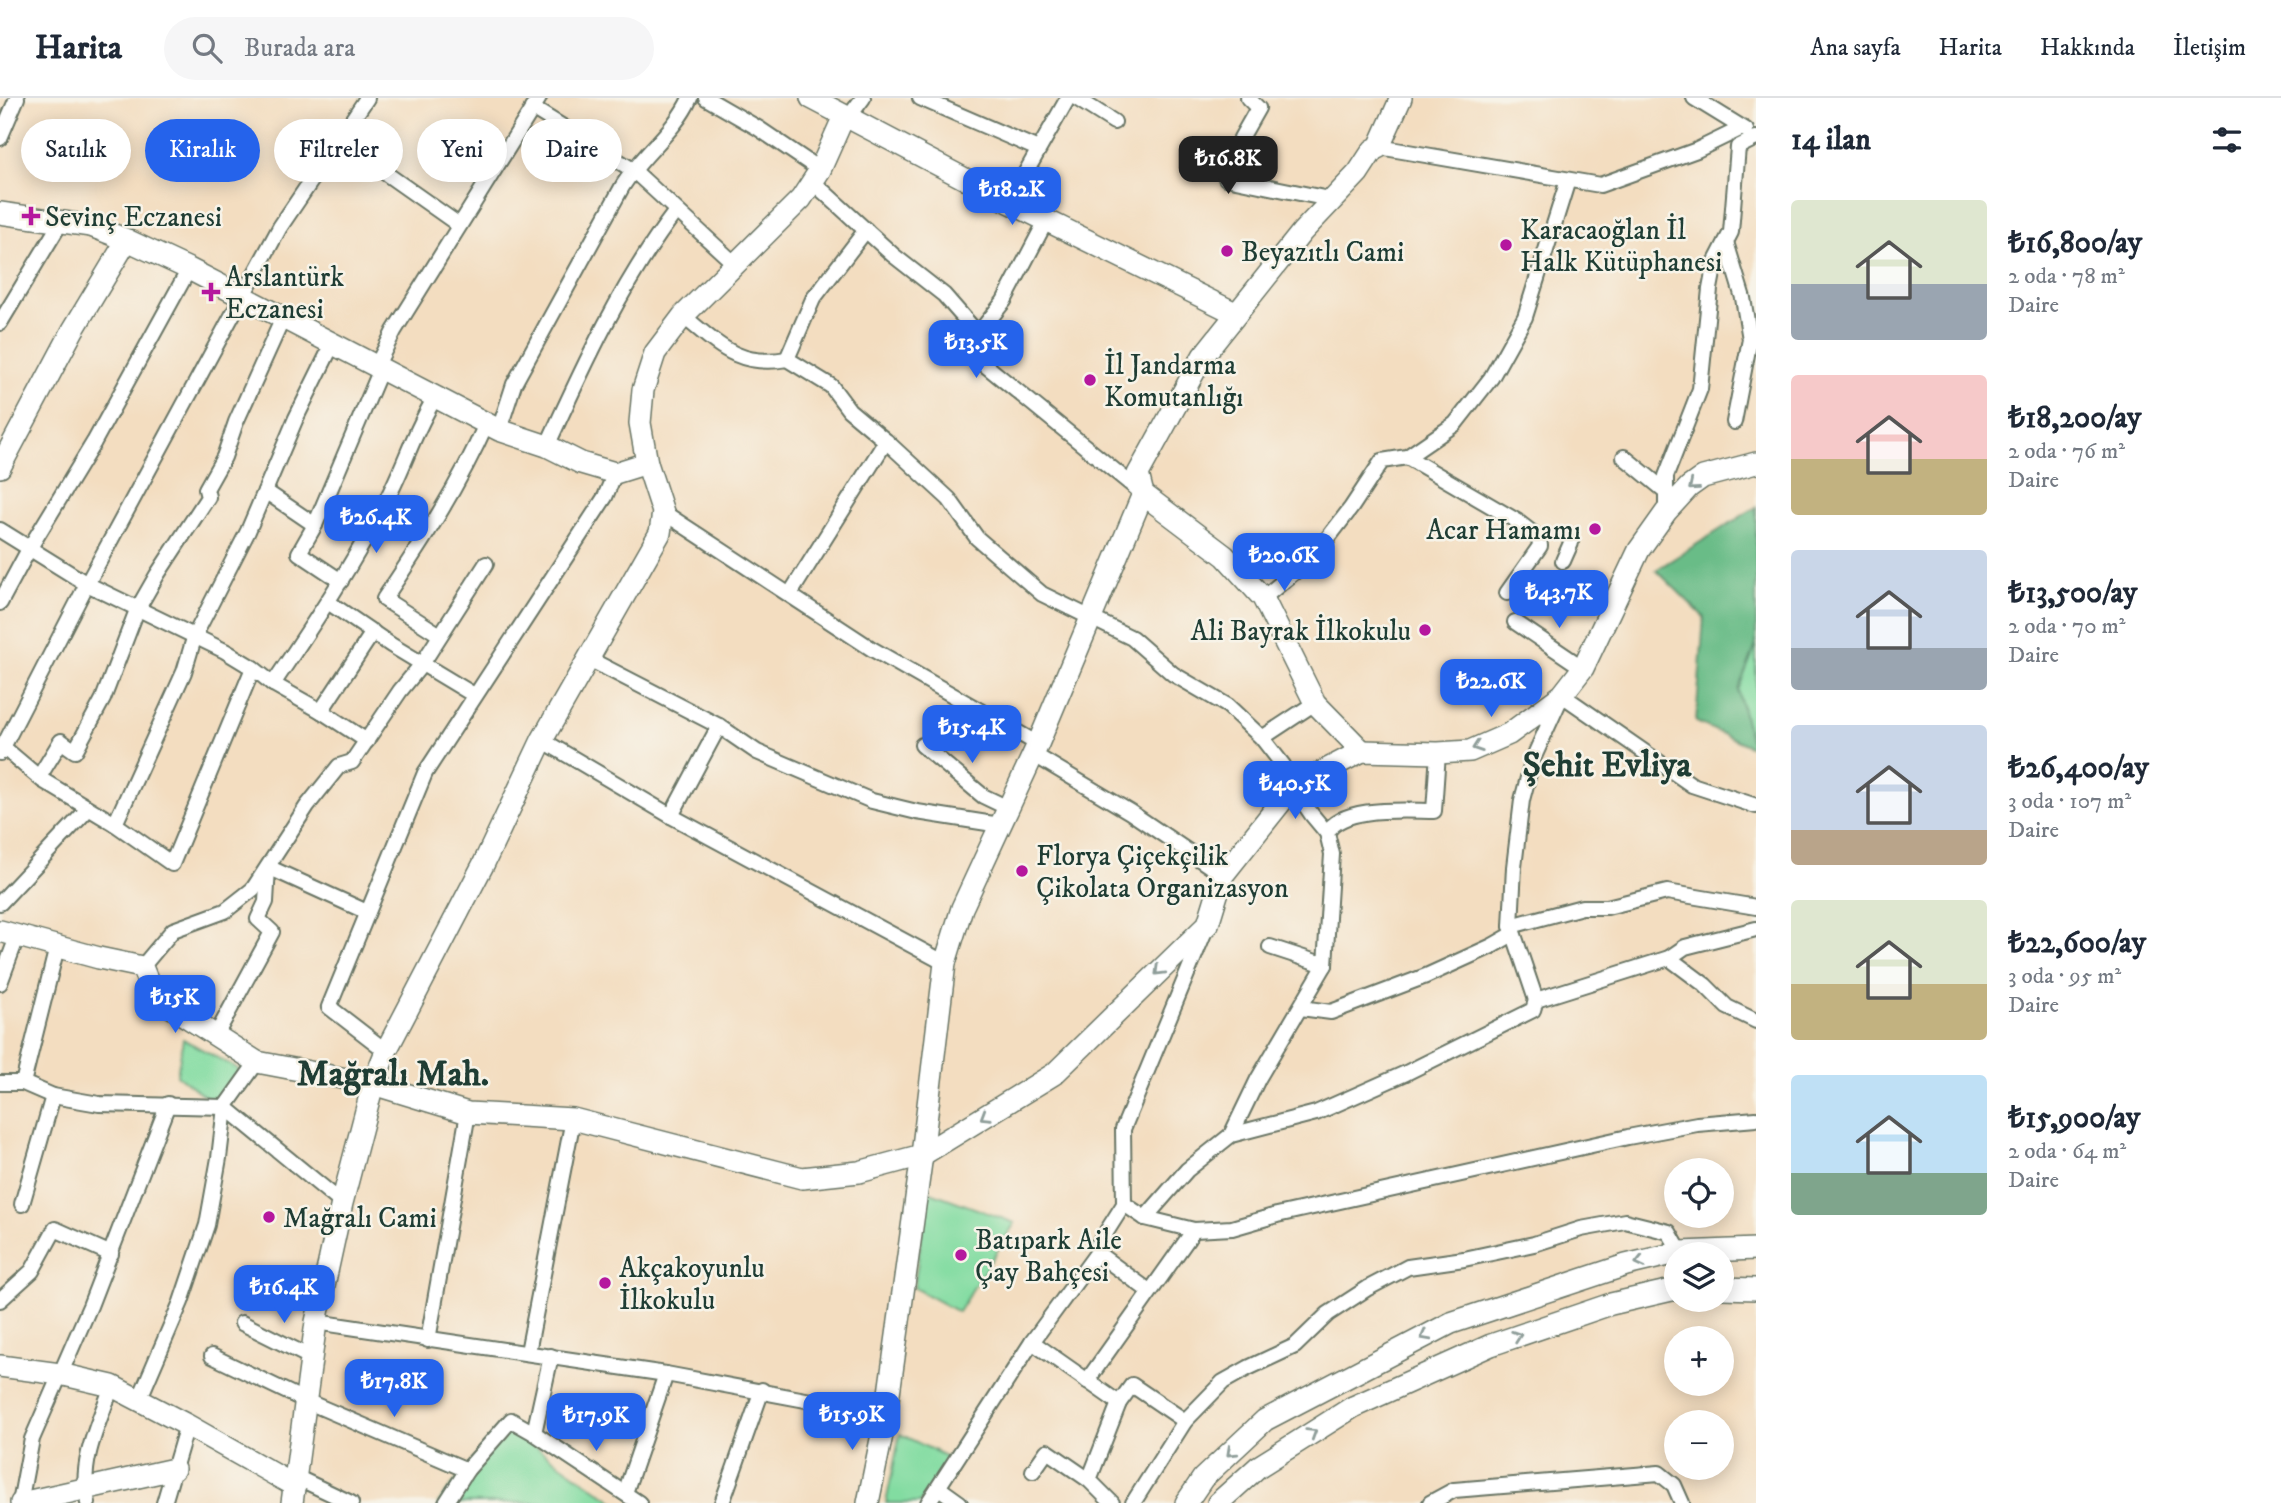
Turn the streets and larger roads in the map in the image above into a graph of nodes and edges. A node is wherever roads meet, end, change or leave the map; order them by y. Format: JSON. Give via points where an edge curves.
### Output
{"nodes":[{"id":1,"x":17,"y":98,"type":"edge"},
{"id":2,"x":367,"y":98,"type":"edge"},
{"id":3,"x":690,"y":98,"type":"edge"},
{"id":4,"x":706,"y":98,"type":"edge"},
{"id":5,"x":863,"y":98,"type":"edge"},
{"id":6,"x":920,"y":98,"type":"edge"},
{"id":7,"x":1068,"y":98,"type":"edge"},
{"id":8,"x":1076,"y":98,"type":"edge"},
{"id":9,"x":1248,"y":98,"type":"edge"},
{"id":10,"x":1401,"y":98,"type":"edge"},
{"id":11,"x":1694,"y":98,"type":"edge"},
{"id":12,"x":536,"y":103,"type":"edge"},
{"id":13,"x":833,"y":107,"type":"edge"},
{"id":14,"x":352,"y":119,"type":"edge"},
{"id":15,"x":1114,"y":122,"type":"dead end"},
{"id":16,"x":1749,"y":130,"type":"edge"},
{"id":17,"x":0,"y":138,"type":"edge"},
{"id":18,"x":1756,"y":138,"type":"edge"},
{"id":19,"x":1379,"y":147,"type":"junction"},
{"id":20,"x":1038,"y":149,"type":"junction"},
{"id":21,"x":633,"y":170,"type":"junction"},
{"id":22,"x":816,"y":176,"type":"junction"},
{"id":23,"x":1568,"y":180,"type":"junction"},
{"id":24,"x":309,"y":182,"type":"edge"},
{"id":25,"x":398,"y":182,"type":"edge"},
{"id":26,"x":1334,"y":200,"type":"junction"},
{"id":27,"x":1009,"y":202,"type":"junction"},
{"id":28,"x":676,"y":211,"type":"junction"},
{"id":29,"x":0,"y":214,"type":"edge"},
{"id":30,"x":1046,"y":221,"type":"junction"},
{"id":31,"x":61,"y":222,"type":"junction"},
{"id":32,"x":459,"y":225,"type":"junction"},
{"id":33,"x":866,"y":230,"type":"junction"},
{"id":34,"x":127,"y":240,"type":"junction"},
{"id":35,"x":1726,"y":242,"type":"junction"},
{"id":36,"x":736,"y":265,"type":"junction"},
{"id":37,"x":188,"y":269,"type":"junction"},
{"id":38,"x":241,"y":298,"type":"junction"},
{"id":39,"x":1750,"y":300,"type":"edge"},
{"id":40,"x":1235,"y":313,"type":"junction"},
{"id":41,"x":683,"y":316,"type":"junction"},
{"id":42,"x":283,"y":318,"type":"junction"},
{"id":43,"x":0,"y":323,"type":"edge"},
{"id":44,"x":978,"y":334,"type":"junction"},
{"id":45,"x":332,"y":345,"type":"junction"},
{"id":46,"x":787,"y":359,"type":"junction"},
{"id":47,"x":379,"y":368,"type":"junction"},
{"id":48,"x":435,"y":398,"type":"junction"},
{"id":49,"x":1734,"y":422,"type":"dead end"},
{"id":50,"x":493,"y":426,"type":"junction"},
{"id":51,"x":886,"y":441,"type":"junction"},
{"id":52,"x":547,"y":446,"type":"junction"},
{"id":53,"x":1407,"y":457,"type":"junction"},
{"id":54,"x":1624,"y":457,"type":"dead end"},
{"id":55,"x":647,"y":463,"type":"junction"},
{"id":56,"x":1756,"y":463,"type":"edge"},
{"id":57,"x":0,"y":467,"type":"edge"},
{"id":58,"x":615,"y":473,"type":"junction"},
{"id":59,"x":265,"y":491,"type":"junction"},
{"id":60,"x":1143,"y":494,"type":"junction"},
{"id":61,"x":1667,"y":502,"type":"junction"},
{"id":62,"x":663,"y":512,"type":"junction"},
{"id":63,"x":315,"y":525,"type":"junction"},
{"id":64,"x":0,"y":530,"type":"edge"},
{"id":65,"x":1571,"y":543,"type":"dead end"},
{"id":66,"x":29,"y":549,"type":"junction"},
{"id":67,"x":1563,"y":561,"type":"dead end"},
{"id":68,"x":485,"y":564,"type":"dead end"},
{"id":69,"x":341,"y":581,"type":"junction"},
{"id":70,"x":88,"y":584,"type":"junction"},
{"id":71,"x":1507,"y":593,"type":"dead end"},
{"id":72,"x":790,"y":594,"type":"junction"},
{"id":73,"x":1263,"y":598,"type":"junction"},
{"id":74,"x":328,"y":602,"type":"junction"},
{"id":75,"x":0,"y":603,"type":"edge"},
{"id":76,"x":138,"y":610,"type":"junction"},
{"id":77,"x":1091,"y":617,"type":"junction"},
{"id":78,"x":1515,"y":622,"type":"dead end"},
{"id":79,"x":373,"y":632,"type":"junction"},
{"id":80,"x":195,"y":635,"type":"junction"},
{"id":81,"x":440,"y":635,"type":"junction"},
{"id":82,"x":589,"y":659,"type":"junction"},
{"id":83,"x":422,"y":664,"type":"junction"},
{"id":84,"x":253,"y":668,"type":"junction"},
{"id":85,"x":1583,"y":668,"type":"junction"},
{"id":86,"x":273,"y":684,"type":"junction"},
{"id":87,"x":474,"y":695,"type":"junction"},
{"id":88,"x":1562,"y":695,"type":"junction"},
{"id":89,"x":1315,"y":703,"type":"junction"},
{"id":90,"x":321,"y":711,"type":"junction"},
{"id":91,"x":719,"y":726,"type":"junction"},
{"id":92,"x":1262,"y":738,"type":"junction"},
{"id":93,"x":542,"y":740,"type":"junction"},
{"id":94,"x":367,"y":741,"type":"junction"},
{"id":95,"x":922,"y":745,"type":"dead end"},
{"id":96,"x":1036,"y":749,"type":"junction"},
{"id":97,"x":1,"y":750,"type":"edge"},
{"id":98,"x":1362,"y":751,"type":"junction"},
{"id":99,"x":1438,"y":753,"type":"junction"},
{"id":100,"x":39,"y":777,"type":"junction"},
{"id":101,"x":1293,"y":787,"type":"junction"},
{"id":102,"x":1756,"y":806,"type":"edge"},
{"id":103,"x":88,"y":809,"type":"junction"},
{"id":104,"x":671,"y":816,"type":"junction"},
{"id":105,"x":1004,"y":817,"type":"junction"},
{"id":106,"x":115,"y":824,"type":"junction"},
{"id":107,"x":1327,"y":833,"type":"junction"},
{"id":108,"x":268,"y":867,"type":"junction"},
{"id":109,"x":1223,"y":876,"type":"junction"},
{"id":110,"x":0,"y":903,"type":"edge"},
{"id":111,"x":1756,"y":907,"type":"edge"},
{"id":112,"x":367,"y":912,"type":"junction"},
{"id":113,"x":1208,"y":924,"type":"junction"},
{"id":114,"x":1756,"y":929,"type":"edge"},
{"id":115,"x":1512,"y":930,"type":"junction"},
{"id":116,"x":9,"y":934,"type":"edge"},
{"id":117,"x":57,"y":947,"type":"junction"},
{"id":118,"x":1270,"y":947,"type":"dead end"},
{"id":119,"x":1669,"y":958,"type":"junction"},
{"id":120,"x":945,"y":962,"type":"junction"},
{"id":121,"x":1325,"y":965,"type":"junction"},
{"id":122,"x":142,"y":967,"type":"junction"},
{"id":123,"x":0,"y":983,"type":"edge"},
{"id":124,"x":1536,"y":1000,"type":"junction"},
{"id":125,"x":1301,"y":1008,"type":"junction"},
{"id":126,"x":1756,"y":1021,"type":"edge"},
{"id":127,"x":215,"y":1037,"type":"junction"},
{"id":128,"x":386,"y":1051,"type":"junction"},
{"id":129,"x":257,"y":1062,"type":"junction"},
{"id":130,"x":0,"y":1083,"type":"edge"},
{"id":131,"x":23,"y":1083,"type":"junction"},
{"id":132,"x":373,"y":1084,"type":"junction"},
{"id":133,"x":54,"y":1096,"type":"junction"},
{"id":134,"x":168,"y":1104,"type":"junction"},
{"id":135,"x":225,"y":1107,"type":"junction"},
{"id":136,"x":468,"y":1113,"type":"junction"},
{"id":137,"x":573,"y":1119,"type":"junction"},
{"id":138,"x":1756,"y":1119,"type":"edge"},
{"id":139,"x":1231,"y":1135,"type":"junction"},
{"id":140,"x":922,"y":1155,"type":"junction"},
{"id":141,"x":342,"y":1203,"type":"junction"},
{"id":142,"x":22,"y":1204,"type":"dead end"},
{"id":143,"x":1124,"y":1204,"type":"junction"},
{"id":144,"x":1145,"y":1217,"type":"junction"},
{"id":145,"x":1194,"y":1230,"type":"junction"},
{"id":146,"x":1675,"y":1242,"type":"edge"},
{"id":147,"x":1756,"y":1249,"type":"edge"},
{"id":148,"x":1734,"y":1250,"type":"edge"},
{"id":149,"x":1097,"y":1253,"type":"junction"},
{"id":150,"x":111,"y":1254,"type":"junction"},
{"id":151,"x":1664,"y":1257,"type":"edge"},
{"id":152,"x":1734,"y":1288,"type":"edge"},
{"id":153,"x":1756,"y":1289,"type":"edge"},
{"id":154,"x":1149,"y":1291,"type":"junction"},
{"id":155,"x":1664,"y":1292,"type":"edge"},
{"id":156,"x":0,"y":1300,"type":"edge"},
{"id":157,"x":316,"y":1322,"type":"junction"},
{"id":158,"x":242,"y":1323,"type":"dead end"},
{"id":159,"x":428,"y":1340,"type":"junction"},
{"id":160,"x":1032,"y":1342,"type":"junction"},
{"id":161,"x":528,"y":1352,"type":"junction"},
{"id":162,"x":212,"y":1356,"type":"dead end"},
{"id":163,"x":551,"y":1356,"type":"junction"},
{"id":164,"x":310,"y":1357,"type":"junction"},
{"id":165,"x":0,"y":1366,"type":"edge"},
{"id":166,"x":60,"y":1374,"type":"junction"},
{"id":167,"x":666,"y":1374,"type":"junction"},
{"id":168,"x":1087,"y":1381,"type":"junction"},
{"id":169,"x":113,"y":1386,"type":"junction"},
{"id":170,"x":762,"y":1390,"type":"junction"},
{"id":171,"x":139,"y":1400,"type":"junction"},
{"id":172,"x":306,"y":1401,"type":"junction"},
{"id":173,"x":1119,"y":1403,"type":"junction"},
{"id":174,"x":886,"y":1415,"type":"junction"},
{"id":175,"x":1185,"y":1421,"type":"junction"},
{"id":176,"x":187,"y":1425,"type":"junction"},
{"id":177,"x":534,"y":1433,"type":"junction"},
{"id":178,"x":174,"y":1469,"type":"junction"},
{"id":179,"x":467,"y":1470,"type":"junction"},
{"id":180,"x":1032,"y":1471,"type":"dead end"},
{"id":181,"x":1089,"y":1480,"type":"junction"},
{"id":182,"x":939,"y":1488,"type":"junction"},
{"id":183,"x":294,"y":1489,"type":"edge"},
{"id":184,"x":625,"y":1493,"type":"junction"},
{"id":185,"x":86,"y":1496,"type":"edge"},
{"id":186,"x":21,"y":1503,"type":"edge"},
{"id":187,"x":164,"y":1503,"type":"edge"},
{"id":188,"x":351,"y":1503,"type":"edge"},
{"id":189,"x":446,"y":1503,"type":"edge"},
{"id":190,"x":639,"y":1503,"type":"edge"},
{"id":191,"x":722,"y":1503,"type":"edge"},
{"id":192,"x":856,"y":1503,"type":"edge"},
{"id":193,"x":868,"y":1503,"type":"edge"},
{"id":194,"x":928,"y":1503,"type":"edge"},
{"id":195,"x":960,"y":1503,"type":"edge"},
{"id":196,"x":1112,"y":1503,"type":"edge"},
{"id":197,"x":1133,"y":1503,"type":"edge"},
{"id":198,"x":1186,"y":1503,"type":"edge"},
{"id":199,"x":1218,"y":1503,"type":"edge"},
{"id":200,"x":1430,"y":1503,"type":"edge"},
{"id":201,"x":1682,"y":1503,"type":"edge"}],
"edges":[{"from":1,"to":17,"type":"street"},
{"from":2,"to":14,"type":"street"},
{"from":3,"to":21,"type":"street"},
{"from":4,"to":22,"type":"street","via":[[758,128]]},
{"from":5,"to":13,"type":"street"},
{"from":6,"to":20,"type":"street"},
{"from":7,"to":20,"type":"street"},
{"from":8,"to":15,"type":"street"},
{"from":9,"to":26,"type":"street","via":[[1258,108],[1226,178]]},
{"from":10,"to":19,"type":"street"},
{"from":11,"to":16,"type":"street"},
{"from":12,"to":21,"type":"street"},
{"from":12,"to":32,"type":"street"},
{"from":13,"to":22,"type":"street"},
{"from":13,"to":27,"type":"street"},
{"from":16,"to":23,"type":"street","via":[[1600,185]]},
{"from":18,"to":35,"type":"street","via":[[1738,148],[1731,232]]},
{"from":19,"to":23,"type":"street"},
{"from":19,"to":26,"type":"street"},
{"from":20,"to":27,"type":"street"},
{"from":21,"to":28,"type":"street"},
{"from":21,"to":50,"type":"street"},
{"from":22,"to":33,"type":"street"},
{"from":22,"to":36,"type":"street","via":[[801,199]]},
{"from":23,"to":53,"type":"street","via":[[1525,317],[1491,378],[1455,424]]},
{"from":24,"to":38,"type":"street"},
{"from":25,"to":32,"type":"street"},
{"from":26,"to":40,"type":"street"},
{"from":27,"to":30,"type":"street"},
{"from":28,"to":36,"type":"street"},
{"from":28,"to":52,"type":"street","via":[[622,295]]},
{"from":29,"to":31,"type":"street"},
{"from":30,"to":40,"type":"street"},
{"from":30,"to":44,"type":"street","via":[[1004,301]]},
{"from":31,"to":34,"type":"street","via":[[91,226]]},
{"from":31,"to":43,"type":"street"},
{"from":32,"to":47,"type":"street","via":[[394,331]]},
{"from":33,"to":44,"type":"street","via":[[944,295]]},
{"from":33,"to":46,"type":"street","via":[[813,299]]},
{"from":34,"to":37,"type":"street"},
{"from":34,"to":57,"type":"street"},
{"from":35,"to":39,"type":"street"},
{"from":35,"to":61,"type":"street","via":[[1715,263],[1710,289],[1700,389],[1666,476]]},
{"from":36,"to":41,"type":"street"},
{"from":37,"to":38,"type":"street"},
{"from":37,"to":66,"type":"street","via":[[94,442]]},
{"from":38,"to":42,"type":"street"},
{"from":38,"to":70,"type":"street"},
{"from":39,"to":49,"type":"street","via":[[1750,339]]},
{"from":40,"to":60,"type":"street","via":[[1203,356],[1138,474]]},
{"from":41,"to":46,"type":"street","via":[[730,354],[771,362]]},
{"from":41,"to":55,"type":"street","via":[[655,353],[643,390],[640,423]]},
{"from":42,"to":45,"type":"street"},
{"from":42,"to":76,"type":"street","via":[[206,489],[208,497]]},
{"from":44,"to":60,"type":"street","via":[[968,351]]},
{"from":45,"to":47,"type":"street"},
{"from":45,"to":59,"type":"street"},
{"from":46,"to":51,"type":"street","via":[[831,386],[849,410]]},
{"from":47,"to":48,"type":"street"},
{"from":47,"to":63,"type":"street"},
{"from":48,"to":50,"type":"street"},
{"from":48,"to":69,"type":"street"},
{"from":50,"to":52,"type":"street"},
{"from":50,"to":81,"type":"street","via":[[384,599]]},
{"from":51,"to":72,"type":"street"},
{"from":51,"to":77,"type":"street","via":[[949,499],[977,538],[1015,572],[1042,594]]},
{"from":52,"to":58,"type":"street"},
{"from":53,"to":71,"type":"street","via":[[1539,538],[1540,546]]},
{"from":53,"to":73,"type":"street","via":[[1382,461],[1314,555]]},
{"from":54,"to":61,"type":"street"},
{"from":55,"to":58,"type":"street"},
{"from":55,"to":62,"type":"street"},
{"from":56,"to":61,"type":"street","one_way":true,"via":[[1703,477]]},
{"from":58,"to":87,"type":"street","via":[[600,506]]},
{"from":59,"to":63,"type":"street"},
{"from":59,"to":80,"type":"street"},
{"from":60,"to":73,"type":"street","via":[[1225,556]]},
{"from":60,"to":77,"type":"street"},
{"from":61,"to":85,"type":"street"},
{"from":62,"to":72,"type":"street"},
{"from":62,"to":82,"type":"street","via":[[660,533]]},
{"from":63,"to":69,"type":"street","via":[[299,554]]},
{"from":64,"to":66,"type":"street"},
{"from":65,"to":67,"type":"street"},
{"from":66,"to":70,"type":"street"},
{"from":66,"to":75,"type":"street"},
{"from":68,"to":81,"type":"street"},
{"from":69,"to":74,"type":"street"},
{"from":70,"to":76,"type":"street"},
{"from":70,"to":97,"type":"street"},
{"from":72,"to":96,"type":"street"},
{"from":73,"to":89,"type":"street"},
{"from":74,"to":79,"type":"street"},
{"from":74,"to":86,"type":"street"},
{"from":76,"to":80,"type":"street"},
{"from":76,"to":100,"type":"street","via":[[103,699],[75,751],[61,741]]},
{"from":77,"to":92,"type":"street","via":[[1132,638],[1173,674],[1228,706]]},
{"from":77,"to":96,"type":"street"},
{"from":78,"to":85,"type":"street"},
{"from":79,"to":83,"type":"street"},
{"from":79,"to":90,"type":"street"},
{"from":80,"to":84,"type":"street"},
{"from":80,"to":106,"type":"street","via":[[184,672]]},
{"from":81,"to":83,"type":"street"},
{"from":82,"to":91,"type":"street"},
{"from":82,"to":93,"type":"street"},
{"from":83,"to":87,"type":"street"},
{"from":83,"to":94,"type":"street"},
{"from":84,"to":86,"type":"street"},
{"from":84,"to":106,"type":"street","via":[[172,864]]},
{"from":85,"to":88,"type":"street"},
{"from":86,"to":90,"type":"street"},
{"from":87,"to":112,"type":"street","via":[[425,773]]},
{"from":88,"to":99,"type":"street","one_way":true,"via":[[1509,734],[1470,751]]},
{"from":88,"to":102,"type":"street","via":[[1692,785]]},
{"from":88,"to":115,"type":"street","via":[[1533,759],[1522,800]]},
{"from":89,"to":92,"type":"street"},
{"from":89,"to":98,"type":"street"},
{"from":90,"to":94,"type":"street"},
{"from":91,"to":104,"type":"street"},
{"from":91,"to":105,"type":"street","via":[[757,752],[872,801],[917,813]]},
{"from":92,"to":101,"type":"street"},
{"from":93,"to":104,"type":"street"},
{"from":93,"to":128,"type":"street"},
{"from":94,"to":108,"type":"street","via":[[352,762],[339,766],[307,806]]},
{"from":95,"to":105,"type":"street"},
{"from":96,"to":105,"type":"street"},
{"from":96,"to":109,"type":"street"},
{"from":97,"to":100,"type":"street"},
{"from":98,"to":99,"type":"street"},
{"from":98,"to":101,"type":"street"},
{"from":99,"to":107,"type":"street","via":[[1434,811],[1380,811],[1347,817],[1331,824]]},
{"from":100,"to":103,"type":"street"},
{"from":101,"to":107,"type":"street"},
{"from":101,"to":109,"type":"street"},
{"from":103,"to":106,"type":"street"},
{"from":103,"to":110,"type":"street"},
{"from":104,"to":120,"type":"street"},
{"from":105,"to":120,"type":"street","via":[[962,908]]},
{"from":107,"to":121,"type":"street","via":[[1332,855]]},
{"from":108,"to":112,"type":"street"},
{"from":108,"to":122,"type":"street","via":[[253,889],[225,911],[173,930]]},
{"from":108,"to":127,"type":"street","via":[[266,902],[258,919],[272,932]]},
{"from":109,"to":113,"type":"street"},
{"from":111,"to":115,"type":"street","via":[[1667,892],[1607,907],[1582,907]]},
{"from":112,"to":128,"type":"street","via":[[329,1007]]},
{"from":113,"to":140,"type":"street","one_way":true,"via":[[1054,1074]]},
{"from":113,"to":143,"type":"street","via":[[1123,1129]]},
{"from":114,"to":119,"type":"street","via":[[1685,947]]},
{"from":115,"to":124,"type":"street"},
{"from":115,"to":125,"type":"street","via":[[1426,976],[1331,1012]]},
{"from":116,"to":117,"type":"street"},
{"from":116,"to":123,"type":"street"},
{"from":117,"to":122,"type":"street"},
{"from":117,"to":131,"type":"street"},
{"from":118,"to":121,"type":"street"},
{"from":119,"to":124,"type":"street"},
{"from":119,"to":126,"type":"street","via":[[1727,1007]]},
{"from":120,"to":140,"type":"street"},
{"from":121,"to":125,"type":"street"},
{"from":122,"to":127,"type":"street","via":[[154,996]]},
{"from":124,"to":139,"type":"street","via":[[1533,1010],[1327,1108]]},
{"from":125,"to":139,"type":"street"},
{"from":127,"to":129,"type":"street"},
{"from":128,"to":132,"type":"street"},
{"from":129,"to":132,"type":"street"},
{"from":129,"to":135,"type":"street"},
{"from":130,"to":131,"type":"street"},
{"from":131,"to":133,"type":"street"},
{"from":132,"to":136,"type":"street"},
{"from":132,"to":141,"type":"street"},
{"from":133,"to":134,"type":"street","via":[[99,1104]]},
{"from":133,"to":142,"type":"street"},
{"from":134,"to":135,"type":"street"},
{"from":134,"to":150,"type":"street"},
{"from":135,"to":141,"type":"street"},
{"from":135,"to":171,"type":"street","via":[[207,1225]]},
{"from":136,"to":137,"type":"street"},
{"from":136,"to":159,"type":"street"},
{"from":137,"to":140,"type":"street","via":[[802,1178],[859,1172]]},
{"from":137,"to":161,"type":"street"},
{"from":138,"to":145,"type":"street","via":[[1629,1137],[1232,1228]]},
{"from":139,"to":144,"type":"street","via":[[1187,1170]]},
{"from":140,"to":174,"type":"street"},
{"from":141,"to":157,"type":"street"},
{"from":143,"to":144,"type":"street"},
{"from":143,"to":149,"type":"street"},
{"from":144,"to":145,"type":"street"},
{"from":145,"to":154,"type":"street"},
{"from":146,"to":175,"type":"street","via":[[1669,1232],[1625,1221],[1464,1259],[1408,1267],[1328,1314],[1295,1346],[1223,1382]]},
{"from":147,"to":148,"type":"street"},
{"from":149,"to":154,"type":"street"},
{"from":149,"to":160,"type":"street"},
{"from":150,"to":156,"type":"street","via":[[55,1229],[32,1271]]},
{"from":150,"to":166,"type":"street"},
{"from":151,"to":198,"type":"street","one_way":true,"via":[[1451,1323],[1265,1420],[1203,1478]]},
{"from":152,"to":153,"type":"street"},
{"from":154,"to":168,"type":"street"},
{"from":199,"to":155,"type":"street","one_way":true,"via":[[1258,1467],[1353,1407],[1491,1345],[1611,1304]]},
{"from":157,"to":159,"type":"street"},
{"from":157,"to":164,"type":"street"},
{"from":158,"to":164,"type":"street"},
{"from":159,"to":161,"type":"street"},
{"from":160,"to":168,"type":"street"},
{"from":160,"to":182,"type":"street"},
{"from":161,"to":163,"type":"street"},
{"from":162,"to":172,"type":"street"},
{"from":163,"to":167,"type":"street"},
{"from":163,"to":177,"type":"street"},
{"from":164,"to":172,"type":"street"},
{"from":165,"to":166,"type":"street"},
{"from":166,"to":169,"type":"street"},
{"from":166,"to":186,"type":"street","via":[[32,1439]]},
{"from":167,"to":170,"type":"street"},
{"from":167,"to":184,"type":"street"},
{"from":168,"to":173,"type":"street"},
{"from":169,"to":171,"type":"street"},
{"from":169,"to":185,"type":"street","via":[[89,1449]]},
{"from":170,"to":174,"type":"street"},
{"from":170,"to":191,"type":"street"},
{"from":171,"to":176,"type":"street"},
{"from":172,"to":179,"type":"street"},
{"from":172,"to":183,"type":"street"},
{"from":173,"to":175,"type":"street","via":[[1132,1385]]},
{"from":173,"to":181,"type":"street"},
{"from":174,"to":192,"type":"street"},
{"from":174,"to":193,"type":"street"},
{"from":175,"to":197,"type":"street"},
{"from":176,"to":178,"type":"street"},
{"from":176,"to":183,"type":"street"},
{"from":177,"to":179,"type":"street","via":[[511,1420]]},
{"from":177,"to":184,"type":"street"},
{"from":178,"to":185,"type":"street"},
{"from":178,"to":187,"type":"street"},
{"from":179,"to":189,"type":"street"},
{"from":180,"to":181,"type":"street","via":[[1047,1451]]},
{"from":181,"to":196,"type":"street"},
{"from":182,"to":194,"type":"street"},
{"from":182,"to":195,"type":"street"},
{"from":183,"to":188,"type":"street"},
{"from":184,"to":190,"type":"street"},
{"from":185,"to":186,"type":"street"},
{"from":200,"to":201,"type":"street","via":[[1454,1490],[1658,1474],[1674,1485]]}]}
